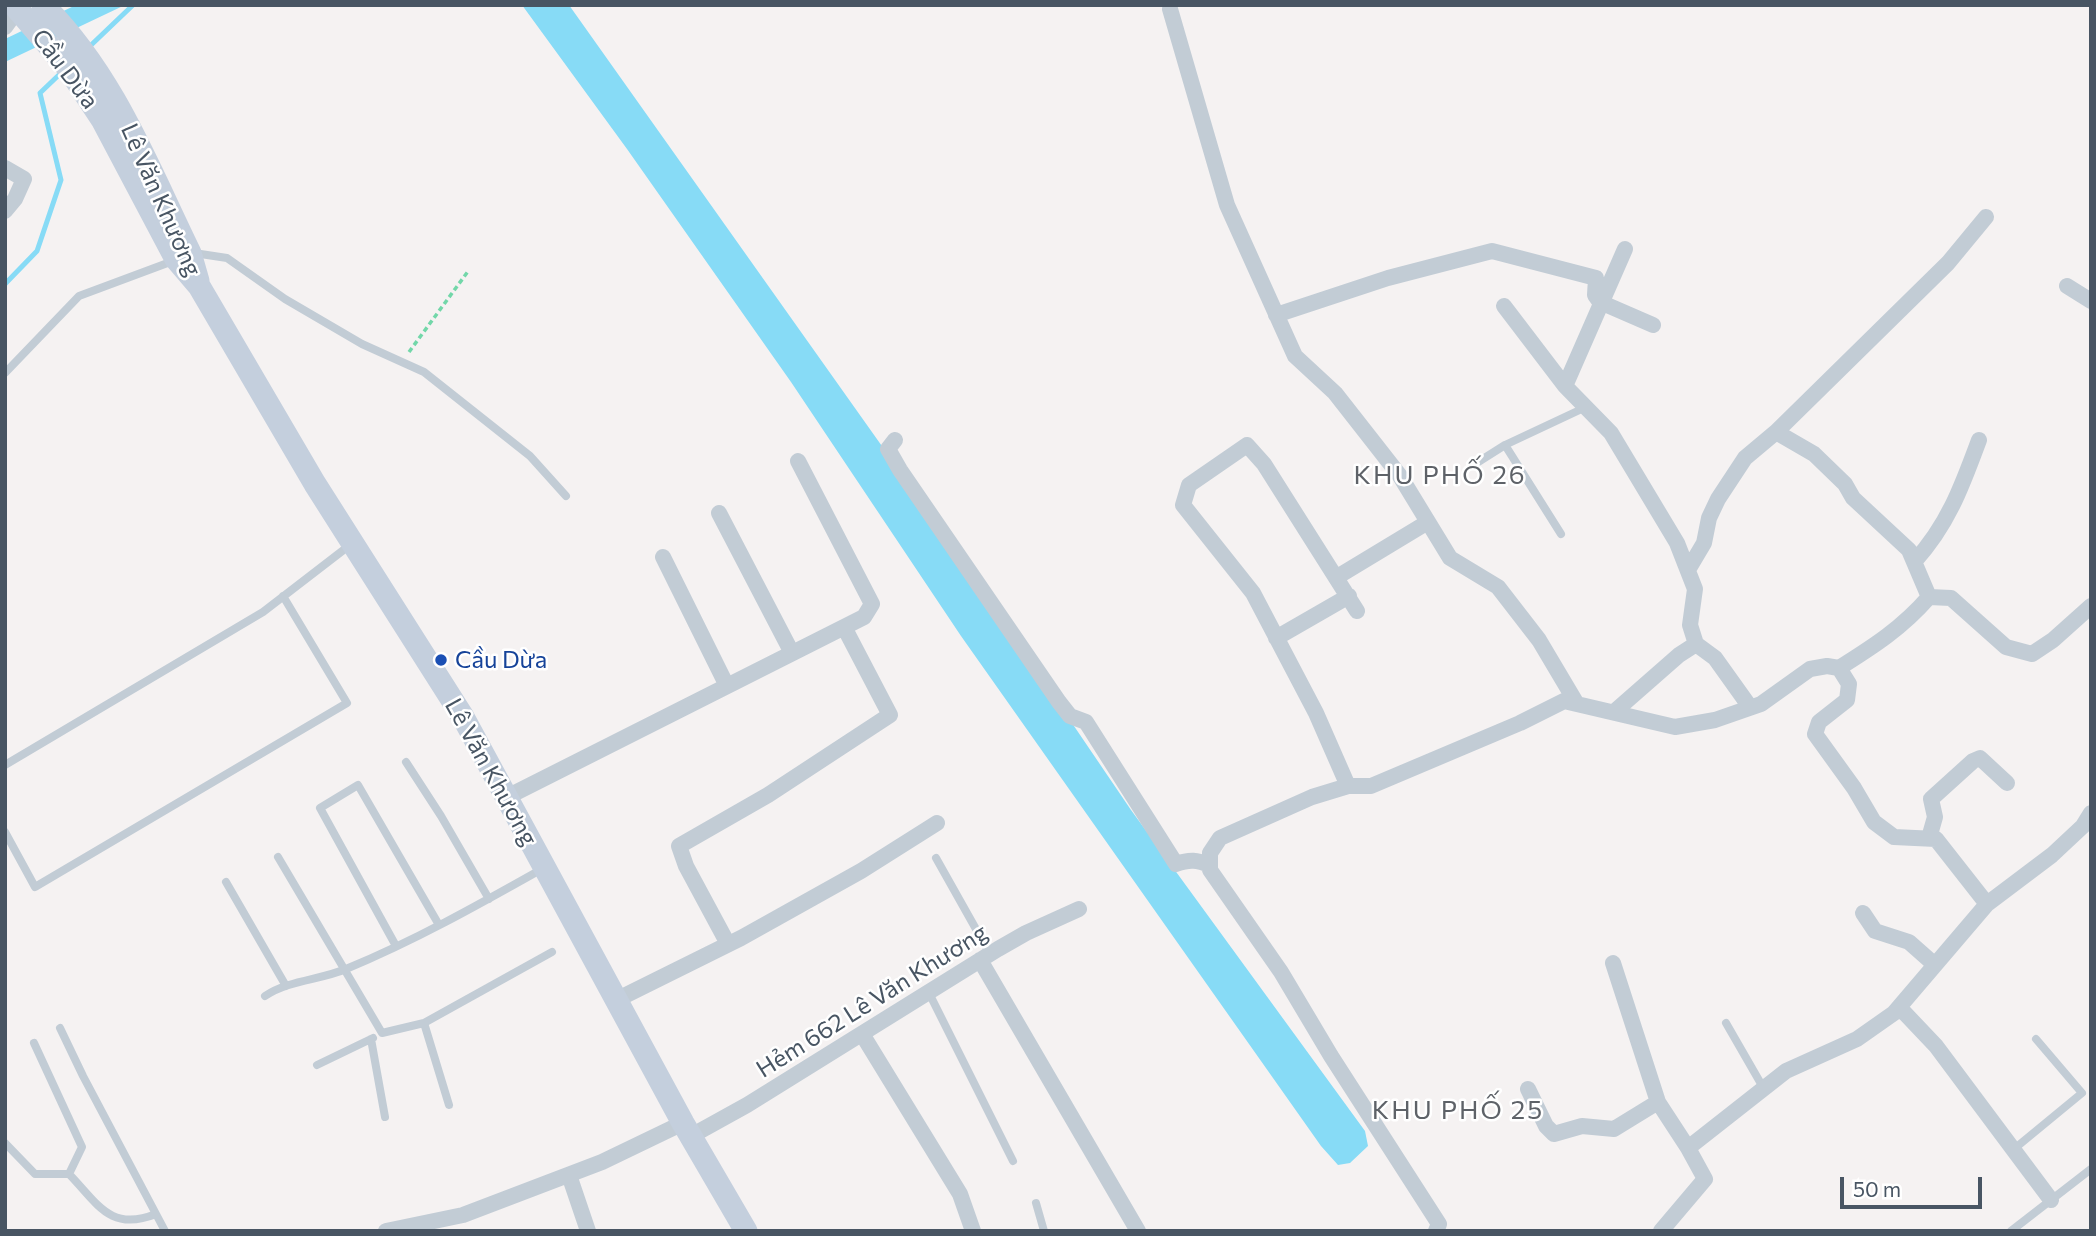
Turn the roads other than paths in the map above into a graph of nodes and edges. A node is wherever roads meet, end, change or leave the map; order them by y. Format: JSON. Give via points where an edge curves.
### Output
{"nodes":[{"id":1,"x":1170,"y":9,"type":"dead end"},
{"id":2,"x":26,"y":13,"type":"edge"},
{"id":3,"x":113,"y":117,"type":"joint"},
{"id":4,"x":5,"y":169,"type":"edge"},
{"id":5,"x":5,"y":211,"type":"edge"},
{"id":6,"x":1986,"y":217,"type":"dead end"},
{"id":7,"x":1625,"y":248,"type":"dead end"},
{"id":8,"x":183,"y":256,"type":"junction"},
{"id":9,"x":2067,"y":286,"type":"dead end"},
{"id":10,"x":2091,"y":301,"type":"edge"},
{"id":11,"x":1600,"y":302,"type":"junction"},
{"id":12,"x":1504,"y":306,"type":"dead end"},
{"id":13,"x":1276,"y":315,"type":"junction"},
{"id":14,"x":1653,"y":325,"type":"dead end"},
{"id":15,"x":5,"y":373,"type":"edge"},
{"id":16,"x":1565,"y":386,"type":"junction"},
{"id":17,"x":1586,"y":407,"type":"junction"},
{"id":18,"x":1776,"y":432,"type":"junction"},
{"id":19,"x":895,"y":440,"type":"dead end"},
{"id":20,"x":1979,"y":440,"type":"dead end"},
{"id":21,"x":1505,"y":445,"type":"junction"},
{"id":22,"x":798,"y":461,"type":"dead end"},
{"id":23,"x":1475,"y":464,"type":"dead end"},
{"id":24,"x":566,"y":496,"type":"dead end"},
{"id":25,"x":719,"y":513,"type":"dead end"},
{"id":26,"x":1428,"y":522,"type":"junction"},
{"id":27,"x":1561,"y":534,"type":"dead end"},
{"id":28,"x":353,"y":543,"type":"junction"},
{"id":29,"x":663,"y":557,"type":"dead end"},
{"id":30,"x":1914,"y":562,"type":"junction"},
{"id":31,"x":1688,"y":570,"type":"junction"},
{"id":32,"x":1337,"y":577,"type":"junction"},
{"id":33,"x":283,"y":596,"type":"junction"},
{"id":34,"x":1349,"y":596,"type":"junction"},
{"id":35,"x":1929,"y":597,"type":"junction"},
{"id":36,"x":2091,"y":606,"type":"edge"},
{"id":37,"x":1357,"y":611,"type":"dead end"},
{"id":38,"x":844,"y":627,"type":"junction"},
{"id":39,"x":1276,"y":638,"type":"junction"},
{"id":40,"x":1696,"y":644,"type":"junction"},
{"id":41,"x":792,"y":653,"type":"junction"},
{"id":42,"x":1839,"y":668,"type":"junction"},
{"id":43,"x":727,"y":686,"type":"junction"},
{"id":44,"x":1577,"y":704,"type":"junction"},
{"id":45,"x":1750,"y":707,"type":"junction"},
{"id":46,"x":1614,"y":712,"type":"junction"},
{"id":47,"x":406,"y":762,"type":"dead end"},
{"id":48,"x":5,"y":765,"type":"edge"},
{"id":49,"x":2007,"y":783,"type":"dead end"},
{"id":50,"x":1348,"y":786,"type":"junction"},
{"id":51,"x":506,"y":797,"type":"junction"},
{"id":52,"x":2091,"y":813,"type":"edge"},
{"id":53,"x":937,"y":823,"type":"dead end"},
{"id":54,"x":5,"y":832,"type":"edge"},
{"id":55,"x":1929,"y":838,"type":"junction"},
{"id":56,"x":278,"y":858,"type":"dead end"},
{"id":57,"x":936,"y":859,"type":"dead end"},
{"id":58,"x":1210,"y":865,"type":"junction"},
{"id":59,"x":544,"y":868,"type":"junction"},
{"id":60,"x":226,"y":882,"type":"dead end"},
{"id":61,"x":489,"y":899,"type":"junction"},
{"id":62,"x":1987,"y":904,"type":"junction"},
{"id":63,"x":1079,"y":909,"type":"dead end"},
{"id":64,"x":1863,"y":913,"type":"dead end"},
{"id":65,"x":439,"y":925,"type":"junction"},
{"id":66,"x":728,"y":944,"type":"junction"},
{"id":67,"x":396,"y":946,"type":"junction"},
{"id":68,"x":552,"y":952,"type":"dead end"},
{"id":69,"x":985,"y":957,"type":"junction"},
{"id":70,"x":1613,"y":963,"type":"dead end"},
{"id":71,"x":1935,"y":965,"type":"junction"},
{"id":72,"x":343,"y":970,"type":"junction"},
{"id":73,"x":286,"y":986,"type":"junction"},
{"id":74,"x":929,"y":991,"type":"junction"},
{"id":75,"x":265,"y":996,"type":"dead end"},
{"id":76,"x":616,"y":1000,"type":"junction"},
{"id":77,"x":1899,"y":1007,"type":"junction"},
{"id":78,"x":424,"y":1023,"type":"junction"},
{"id":79,"x":1726,"y":1023,"type":"dead end"},
{"id":80,"x":60,"y":1028,"type":"dead end"},
{"id":81,"x":382,"y":1033,"type":"junction"},
{"id":82,"x":862,"y":1034,"type":"junction"},
{"id":83,"x":371,"y":1039,"type":"junction"},
{"id":84,"x":2036,"y":1040,"type":"dead end"},
{"id":85,"x":34,"y":1043,"type":"dead end"},
{"id":86,"x":317,"y":1065,"type":"dead end"},
{"id":87,"x":1528,"y":1089,"type":"dead end"},
{"id":88,"x":1764,"y":1089,"type":"junction"},
{"id":89,"x":1658,"y":1102,"type":"junction"},
{"id":90,"x":449,"y":1105,"type":"dead end"},
{"id":91,"x":384,"y":1117,"type":"dead end"},
{"id":92,"x":687,"y":1130,"type":"junction"},
{"id":93,"x":5,"y":1143,"type":"edge"},
{"id":94,"x":1688,"y":1148,"type":"junction"},
{"id":95,"x":2014,"y":1149,"type":"junction"},
{"id":96,"x":1013,"y":1161,"type":"dead end"},
{"id":97,"x":2091,"y":1170,"type":"edge"},
{"id":98,"x":69,"y":1174,"type":"junction"},
{"id":99,"x":569,"y":1175,"type":"junction"},
{"id":100,"x":2051,"y":1200,"type":"junction"},
{"id":101,"x":1036,"y":1203,"type":"dead end"},
{"id":102,"x":156,"y":1214,"type":"junction"},
{"id":103,"x":428,"y":1227,"type":"edge"},
{"id":104,"x":165,"y":1231,"type":"edge"},
{"id":105,"x":386,"y":1231,"type":"edge"},
{"id":106,"x":588,"y":1231,"type":"edge"},
{"id":107,"x":746,"y":1231,"type":"edge"},
{"id":108,"x":973,"y":1231,"type":"edge"},
{"id":109,"x":1044,"y":1231,"type":"edge"},
{"id":110,"x":1138,"y":1231,"type":"edge"},
{"id":111,"x":1436,"y":1231,"type":"edge"},
{"id":112,"x":1661,"y":1231,"type":"edge"},
{"id":113,"x":2011,"y":1231,"type":"edge"}],
"edges":[{"from":1,"to":13,"type":"street","via":[[1227,205]]},
{"from":2,"to":3,"type":"main road","name":"Cầu Dừa"},
{"from":3,"to":8,"type":"main road","name":"Lê Văn Khương"},
{"from":4,"to":5,"type":"street","via":[[24,179]]},
{"from":6,"to":18,"type":"street","via":[[1948,263]]},
{"from":7,"to":11,"type":"street"},
{"from":8,"to":15,"type":"lane","via":[[79,296]]},
{"from":8,"to":24,"type":"lane","via":[[227,258],[362,344],[424,372],[530,456]]},
{"from":8,"to":28,"type":"main road","name":"Lê Văn Khương"},
{"from":9,"to":10,"type":"street"},
{"from":11,"to":13,"type":"street","via":[[1595,295],[1596,278],[1492,251],[1388,278]]},
{"from":11,"to":14,"type":"street"},
{"from":11,"to":16,"type":"street"},
{"from":12,"to":16,"type":"street"},
{"from":13,"to":26,"type":"street","via":[[1295,356],[1335,393],[1401,477]]},
{"from":16,"to":17,"type":"street"},
{"from":17,"to":21,"type":"lane"},
{"from":17,"to":31,"type":"street","via":[[1611,433],[1677,542]]},
{"from":18,"to":30,"type":"street","via":[[1814,454],[1909,550]]},
{"from":18,"to":31,"type":"street","via":[[1745,458],[1718,499],[1704,543]]},
{"from":19,"to":58,"type":"street","via":[[888,449],[900,470],[1059,702],[1070,716],[1086,722],[1176,864],[1197,860]]},
{"from":20,"to":30,"type":"street","via":[[1959,495],[1934,541]]},
{"from":21,"to":23,"type":"lane"},
{"from":21,"to":27,"type":"lane"},
{"from":22,"to":38,"type":"street","via":[[872,604],[864,617]]},
{"from":25,"to":41,"type":"street"},
{"from":26,"to":32,"type":"street"},
{"from":26,"to":44,"type":"street","via":[[1450,558],[1498,587],[1539,640]]},
{"from":28,"to":33,"type":"lane"},
{"from":28,"to":51,"type":"main road","name":"Lê Văn Khương","via":[[463,717]]},
{"from":29,"to":43,"type":"street"},
{"from":30,"to":35,"type":"street"},
{"from":31,"to":40,"type":"street","via":[[1695,589],[1690,625]]},
{"from":32,"to":34,"type":"street"},
{"from":32,"to":39,"type":"street","via":[[1265,464],[1247,445],[1189,485],[1183,505],[1253,593]]},
{"from":33,"to":48,"type":"lane"},
{"from":33,"to":54,"type":"lane","via":[[347,703],[35,887]]},
{"from":34,"to":37,"type":"street"},
{"from":34,"to":39,"type":"street"},
{"from":35,"to":36,"type":"street","via":[[1951,598],[2006,647],[2032,654]]},
{"from":35,"to":42,"type":"street","via":[[1908,621]]},
{"from":38,"to":41,"type":"street"},
{"from":38,"to":66,"type":"street","via":[[890,715],[768,795],[679,846]]},
{"from":39,"to":50,"type":"street"},
{"from":40,"to":45,"type":"street","via":[[1715,658]]},
{"from":40,"to":46,"type":"street"},
{"from":41,"to":43,"type":"street"},
{"from":42,"to":45,"type":"street","via":[[1810,668],[1780,692]]},
{"from":42,"to":55,"type":"street","via":[[1849,684],[1847,700],[1819,722],[1815,734],[1874,822],[1894,837]]},
{"from":43,"to":51,"type":"street"},
{"from":44,"to":46,"type":"street"},
{"from":44,"to":50,"type":"street","via":[[1564,701],[1371,786]]},
{"from":45,"to":46,"type":"street","via":[[1715,720],[1675,727]]},
{"from":47,"to":61,"type":"lane"},
{"from":49,"to":55,"type":"street","via":[[1980,758],[1973,761],[1931,799],[1935,817]]},
{"from":50,"to":58,"type":"street","via":[[1220,838],[1210,853]]},
{"from":51,"to":59,"type":"main road","name":"Lê Văn Khương"},
{"from":52,"to":62,"type":"street","via":[[2052,855]]},
{"from":53,"to":66,"type":"street"},
{"from":55,"to":62,"type":"street","via":[[1936,839]]},
{"from":56,"to":72,"type":"lane"},
{"from":57,"to":69,"type":"lane"},
{"from":58,"to":111,"type":"street","via":[[1439,1224]]},
{"from":59,"to":61,"type":"lane"},
{"from":59,"to":76,"type":"main road","name":"Lê Văn Khương"},
{"from":60,"to":73,"type":"lane"},
{"from":61,"to":65,"type":"lane"},
{"from":62,"to":71,"type":"street"},
{"from":63,"to":69,"type":"street","name":"Hẻm 662 Lê Văn Khương"},
{"from":64,"to":71,"type":"street","via":[[1875,931],[1909,942]]},
{"from":65,"to":67,"type":"lane"},
{"from":65,"to":67,"type":"lane","via":[[358,785],[320,808]]},
{"from":66,"to":76,"type":"street"},
{"from":67,"to":72,"type":"lane"},
{"from":68,"to":78,"type":"lane"},
{"from":69,"to":74,"type":"street","name":"Hẻm 662 Lê Văn Khương"},
{"from":69,"to":110,"type":"street"},
{"from":70,"to":89,"type":"street"},
{"from":71,"to":77,"type":"street"},
{"from":72,"to":73,"type":"lane"},
{"from":72,"to":81,"type":"lane"},
{"from":73,"to":75,"type":"lane"},
{"from":74,"to":82,"type":"street","name":"Hẻm 662 Lê Văn Khương"},
{"from":74,"to":96,"type":"lane"},
{"from":76,"to":92,"type":"main road","name":"Lê Văn Khương"},
{"from":77,"to":88,"type":"street","via":[[1857,1039],[1786,1071]]},
{"from":77,"to":95,"type":"street","via":[[1936,1046]]},
{"from":78,"to":81,"type":"lane"},
{"from":78,"to":90,"type":"lane"},
{"from":79,"to":88,"type":"lane"},
{"from":80,"to":102,"type":"lane"},
{"from":81,"to":83,"type":"lane"},
{"from":82,"to":92,"type":"street","name":"Hẻm 662 Lê Văn Khương","via":[[747,1105]]},
{"from":82,"to":108,"type":"street","via":[[960,1194]]},
{"from":83,"to":86,"type":"lane"},
{"from":83,"to":91,"type":"lane"},
{"from":84,"to":95,"type":"lane","via":[[2082,1093]]},
{"from":85,"to":98,"type":"lane","via":[[82,1147]]},
{"from":87,"to":89,"type":"street","via":[[1554,1133],[1582,1126],[1614,1129]]},
{"from":88,"to":94,"type":"street"},
{"from":89,"to":94,"type":"street"},
{"from":92,"to":99,"type":"street","name":"Hẻm 662 Lê Văn Khương"},
{"from":92,"to":107,"type":"main road","name":"Lê Văn Khương"},
{"from":93,"to":98,"type":"lane","via":[[35,1174]]},
{"from":94,"to":112,"type":"street","via":[[1705,1179]]},
{"from":95,"to":100,"type":"street"},
{"from":97,"to":100,"type":"lane"},
{"from":98,"to":102,"type":"lane","via":[[107,1215],[139,1221]]},
{"from":99,"to":103,"type":"street","name":"Hẻm 662 Lê Văn Khương"},
{"from":99,"to":106,"type":"street"},
{"from":100,"to":113,"type":"lane"},
{"from":101,"to":109,"type":"lane"},
{"from":102,"to":104,"type":"lane"},
{"from":103,"to":105,"type":"street","name":"Hẻm 662 Lê Văn Khương"}]}
